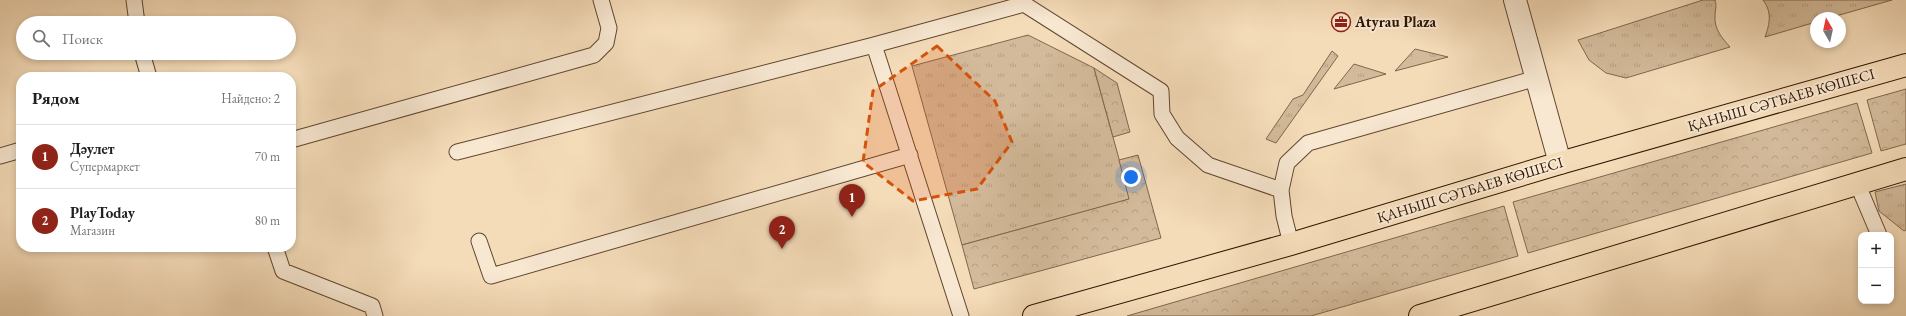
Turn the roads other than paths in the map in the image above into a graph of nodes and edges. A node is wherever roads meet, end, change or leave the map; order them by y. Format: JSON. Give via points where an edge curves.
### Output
{"nodes":[{"id":1,"x":134,"y":0,"type":"edge"},
{"id":2,"x":601,"y":0,"type":"edge"},
{"id":3,"x":1515,"y":0,"type":"edge"},
{"id":4,"x":136,"y":16,"type":"edge"},
{"id":5,"x":874,"y":45,"type":"junction"},
{"id":6,"x":144,"y":60,"type":"edge"},
{"id":7,"x":1906,"y":65,"type":"edge"},
{"id":8,"x":147,"y":72,"type":"edge"},
{"id":9,"x":1537,"y":78,"type":"junction"},
{"id":10,"x":296,"y":139,"type":"edge"},
{"id":11,"x":16,"y":151,"type":"edge"},
{"id":12,"x":457,"y":152,"type":"dead end"},
{"id":13,"x":910,"y":155,"type":"junction"},
{"id":14,"x":0,"y":156,"type":"edge"},
{"id":15,"x":1560,"y":163,"type":"junction"},
{"id":16,"x":1906,"y":169,"type":"edge"},
{"id":17,"x":1857,"y":183,"type":"junction"},
{"id":18,"x":1281,"y":190,"type":"junction"},
{"id":19,"x":1878,"y":232,"type":"edge"},
{"id":20,"x":479,"y":241,"type":"dead end"},
{"id":21,"x":1290,"y":244,"type":"junction"},
{"id":22,"x":276,"y":252,"type":"edge"},
{"id":23,"x":375,"y":316,"type":"edge"},
{"id":24,"x":961,"y":316,"type":"edge"},
{"id":25,"x":1034,"y":316,"type":"edge"},
{"id":26,"x":1420,"y":316,"type":"edge"}],
"edges":[{"from":1,"to":4,"type":"lane"},
{"from":2,"to":10,"type":"lane","via":[[609,28],[606,43],[594,55]]},
{"from":3,"to":9,"type":"street"},
{"from":5,"to":12,"type":"lane"},
{"from":5,"to":13,"type":"lane"},
{"from":5,"to":18,"type":"lane","via":[[1024,4],[1161,91],[1162,114],[1177,138],[1208,165]]},
{"from":6,"to":8,"type":"lane"},
{"from":7,"to":15,"type":"main road","name":"ҚАНЫШ СӘТБАЕВ КӨШЕСІ"},
{"from":9,"to":15,"type":"street"},
{"from":9,"to":18,"type":"lane","via":[[1308,143],[1287,163]]},
{"from":11,"to":14,"type":"lane"},
{"from":13,"to":20,"type":"lane","via":[[491,276]]},
{"from":13,"to":24,"type":"lane"},
{"from":15,"to":21,"type":"main road","name":"ҚАНЫШ СӘТБАЕВ КӨШЕСІ"},
{"from":16,"to":17,"type":"main road"},
{"from":17,"to":19,"type":"lane"},
{"from":17,"to":26,"type":"main road"},
{"from":18,"to":21,"type":"lane"},
{"from":21,"to":25,"type":"main road","name":"ҚАНЫШ СӘТБАЕВ КӨШЕСІ"},
{"from":22,"to":23,"type":"lane","via":[[282,271],[372,306]]}]}
